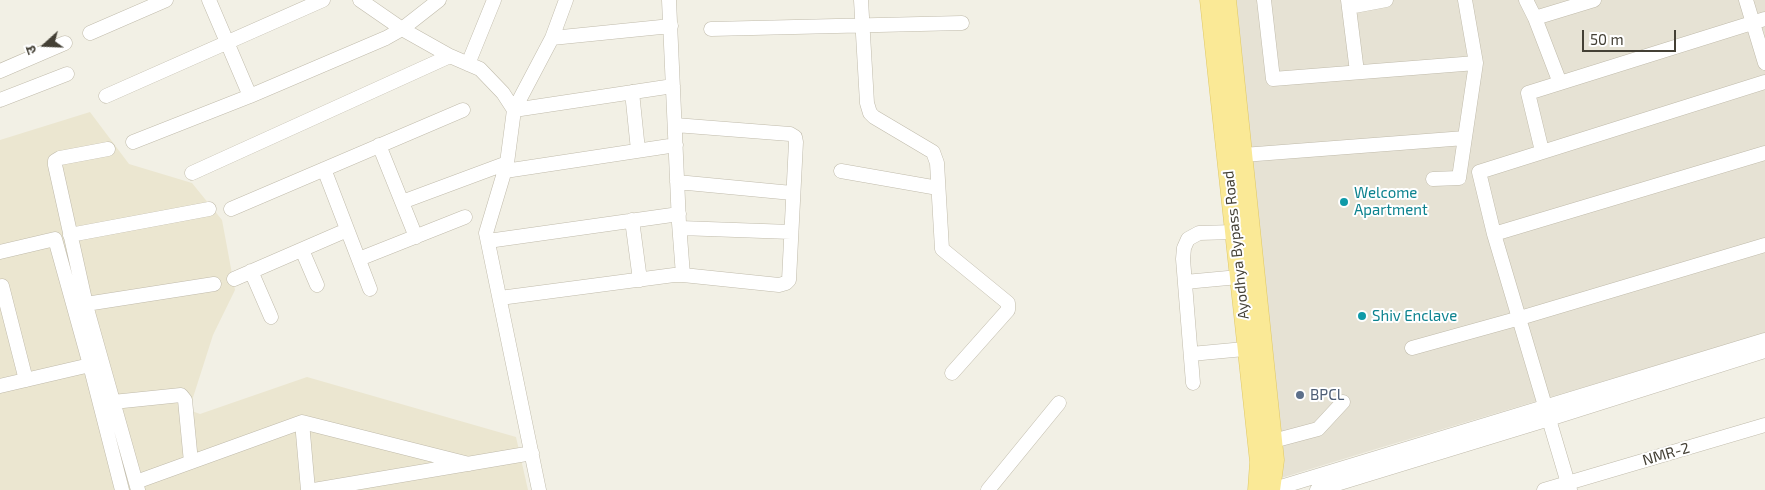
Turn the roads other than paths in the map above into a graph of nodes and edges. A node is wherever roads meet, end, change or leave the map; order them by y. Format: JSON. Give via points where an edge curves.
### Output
{"nodes":[{"id":1,"x":166,"y":0,"type":"edge"},
{"id":2,"x":209,"y":0,"type":"edge"},
{"id":3,"x":322,"y":0,"type":"edge"},
{"id":4,"x":360,"y":0,"type":"edge"},
{"id":5,"x":440,"y":0,"type":"edge"},
{"id":6,"x":494,"y":0,"type":"edge"},
{"id":7,"x":566,"y":0,"type":"edge"},
{"id":8,"x":670,"y":0,"type":"edge"},
{"id":9,"x":861,"y":0,"type":"edge"},
{"id":10,"x":1209,"y":0,"type":"edge"},
{"id":11,"x":1227,"y":0,"type":"edge"},
{"id":12,"x":1264,"y":0,"type":"edge"},
{"id":13,"x":1386,"y":0,"type":"edge"},
{"id":14,"x":1465,"y":0,"type":"edge"},
{"id":15,"x":1526,"y":0,"type":"edge"},
{"id":16,"x":1594,"y":0,"type":"edge"},
{"id":17,"x":1746,"y":0,"type":"edge"},
{"id":18,"x":1348,"y":4,"type":"edge"},
{"id":19,"x":1535,"y":18,"type":"junction"},
{"id":20,"x":1759,"y":21,"type":"edge"},
{"id":21,"x":962,"y":23,"type":"dead end"},
{"id":22,"x":862,"y":25,"type":"junction"},
{"id":23,"x":671,"y":26,"type":"junction"},
{"id":24,"x":402,"y":29,"type":"junction"},
{"id":25,"x":711,"y":29,"type":"dead end"},
{"id":26,"x":90,"y":33,"type":"dead end"},
{"id":27,"x":552,"y":38,"type":"junction"},
{"id":28,"x":227,"y":42,"type":"junction"},
{"id":29,"x":65,"y":43,"type":"dead end"},
{"id":30,"x":450,"y":56,"type":"junction"},
{"id":31,"x":1476,"y":63,"type":"junction"},
{"id":32,"x":1765,"y":63,"type":"edge"},
{"id":33,"x":468,"y":64,"type":"junction"},
{"id":34,"x":0,"y":71,"type":"edge"},
{"id":35,"x":1357,"y":72,"type":"junction"},
{"id":36,"x":67,"y":74,"type":"dead end"},
{"id":37,"x":1765,"y":82,"type":"edge"},
{"id":38,"x":1560,"y":83,"type":"junction"},
{"id":39,"x":673,"y":86,"type":"junction"},
{"id":40,"x":632,"y":92,"type":"junction"},
{"id":41,"x":1,"y":96,"type":"edge"},
{"id":42,"x":106,"y":96,"type":"dead end"},
{"id":43,"x":250,"y":96,"type":"junction"},
{"id":44,"x":463,"y":110,"type":"dead end"},
{"id":45,"x":514,"y":110,"type":"junction"},
{"id":46,"x":675,"y":125,"type":"junction"},
{"id":47,"x":1465,"y":138,"type":"junction"},
{"id":48,"x":133,"y":142,"type":"dead end"},
{"id":49,"x":676,"y":145,"type":"junction"},
{"id":50,"x":379,"y":146,"type":"junction"},
{"id":51,"x":108,"y":149,"type":"dead end"},
{"id":52,"x":638,"y":150,"type":"junction"},
{"id":53,"x":1542,"y":152,"type":"junction"},
{"id":54,"x":1765,"y":153,"type":"edge"},
{"id":55,"x":1243,"y":155,"type":"junction"},
{"id":56,"x":506,"y":167,"type":"junction"},
{"id":57,"x":324,"y":169,"type":"junction"},
{"id":58,"x":841,"y":171,"type":"dead end"},
{"id":59,"x":192,"y":173,"type":"dead end"},
{"id":60,"x":1433,"y":180,"type":"dead end"},
{"id":61,"x":677,"y":182,"type":"junction"},
{"id":62,"x":938,"y":188,"type":"junction"},
{"id":63,"x":792,"y":193,"type":"junction"},
{"id":64,"x":402,"y":202,"type":"junction"},
{"id":65,"x":209,"y":209,"type":"dead end"},
{"id":66,"x":231,"y":209,"type":"dead end"},
{"id":67,"x":679,"y":214,"type":"junction"},
{"id":68,"x":465,"y":218,"type":"dead end"},
{"id":69,"x":632,"y":220,"type":"junction"},
{"id":70,"x":680,"y":228,"type":"junction"},
{"id":71,"x":347,"y":230,"type":"junction"},
{"id":72,"x":791,"y":232,"type":"junction"},
{"id":73,"x":1234,"y":232,"type":"junction"},
{"id":74,"x":1494,"y":234,"type":"junction"},
{"id":75,"x":70,"y":235,"type":"junction"},
{"id":76,"x":416,"y":236,"type":"junction"},
{"id":77,"x":488,"y":241,"type":"junction"},
{"id":78,"x":1765,"y":245,"type":"edge"},
{"id":79,"x":302,"y":250,"type":"junction"},
{"id":80,"x":0,"y":252,"type":"edge"},
{"id":81,"x":359,"y":259,"type":"junction"},
{"id":82,"x":251,"y":271,"type":"junction"},
{"id":83,"x":683,"y":274,"type":"junction"},
{"id":84,"x":1239,"y":277,"type":"junction"},
{"id":85,"x":234,"y":279,"type":"dead end"},
{"id":86,"x":640,"y":280,"type":"junction"},
{"id":87,"x":1185,"y":282,"type":"junction"},
{"id":88,"x":214,"y":284,"type":"dead end"},
{"id":89,"x":317,"y":285,"type":"dead end"},
{"id":90,"x":2,"y":286,"type":"dead end"},
{"id":91,"x":370,"y":288,"type":"dead end"},
{"id":92,"x":500,"y":298,"type":"junction"},
{"id":93,"x":86,"y":304,"type":"junction"},
{"id":94,"x":271,"y":317,"type":"dead end"},
{"id":95,"x":1520,"y":318,"type":"junction"},
{"id":96,"x":1765,"y":340,"type":"edge"},
{"id":97,"x":1255,"y":348,"type":"junction"},
{"id":98,"x":1412,"y":348,"type":"dead end"},
{"id":99,"x":1765,"y":350,"type":"edge"},
{"id":100,"x":1191,"y":354,"type":"junction"},
{"id":101,"x":90,"y":365,"type":"junction"},
{"id":102,"x":952,"y":374,"type":"dead end"},
{"id":103,"x":26,"y":380,"type":"junction"},
{"id":104,"x":1193,"y":383,"type":"dead end"},
{"id":105,"x":0,"y":386,"type":"edge"},
{"id":106,"x":113,"y":402,"type":"junction"},
{"id":107,"x":1343,"y":402,"type":"dead end"},
{"id":108,"x":1059,"y":403,"type":"dead end"},
{"id":109,"x":1545,"y":406,"type":"junction"},
{"id":110,"x":1549,"y":419,"type":"junction"},
{"id":111,"x":302,"y":422,"type":"junction"},
{"id":112,"x":1765,"y":425,"type":"edge"},
{"id":113,"x":1273,"y":441,"type":"junction"},
{"id":114,"x":532,"y":453,"type":"junction"},
{"id":115,"x":191,"y":462,"type":"junction"},
{"id":116,"x":469,"y":464,"type":"junction"},
{"id":117,"x":1309,"y":477,"type":"junction"},
{"id":118,"x":137,"y":486,"type":"edge"},
{"id":119,"x":1569,"y":486,"type":"edge"},
{"id":120,"x":122,"y":490,"type":"edge"},
{"id":121,"x":308,"y":490,"type":"edge"},
{"id":122,"x":314,"y":490,"type":"edge"},
{"id":123,"x":539,"y":490,"type":"edge"},
{"id":124,"x":988,"y":490,"type":"edge"},
{"id":125,"x":1257,"y":490,"type":"edge"},
{"id":126,"x":1271,"y":490,"type":"edge"},
{"id":127,"x":1318,"y":490,"type":"edge"},
{"id":128,"x":1544,"y":490,"type":"edge"}],
"edges":[{"from":1,"to":26,"type":"street"},
{"from":2,"to":28,"type":"street"},
{"from":3,"to":28,"type":"street"},
{"from":4,"to":24,"type":"street"},
{"from":5,"to":24,"type":"street"},
{"from":6,"to":33,"type":"street"},
{"from":7,"to":27,"type":"street"},
{"from":8,"to":23,"type":"street"},
{"from":9,"to":22,"type":"street"},
{"from":10,"to":73,"type":"main road","name":"Ayodhya Bypass Road"},
{"from":11,"to":55,"type":"main road","name":"Ayodhya Bypass Road"},
{"from":12,"to":35,"type":"street","via":[[1273,79]]},
{"from":13,"to":18,"type":"street"},
{"from":14,"to":31,"type":"street"},
{"from":15,"to":19,"type":"street"},
{"from":16,"to":19,"type":"street"},
{"from":17,"to":20,"type":"street"},
{"from":18,"to":35,"type":"street"},
{"from":19,"to":38,"type":"street"},
{"from":20,"to":32,"type":"street"},
{"from":20,"to":38,"type":"street"},
{"from":21,"to":22,"type":"street"},
{"from":22,"to":25,"type":"street"},
{"from":22,"to":62,"type":"street","via":[[870,113],[933,152]]},
{"from":23,"to":27,"type":"street"},
{"from":23,"to":39,"type":"street"},
{"from":24,"to":30,"type":"street"},
{"from":24,"to":43,"type":"street"},
{"from":27,"to":45,"type":"street"},
{"from":28,"to":42,"type":"street"},
{"from":28,"to":43,"type":"street"},
{"from":29,"to":34,"type":"street"},
{"from":30,"to":33,"type":"street"},
{"from":30,"to":59,"type":"street"},
{"from":31,"to":35,"type":"street"},
{"from":31,"to":47,"type":"street"},
{"from":33,"to":45,"type":"street","via":[[480,69],[494,82]]},
{"from":36,"to":41,"type":"street"},
{"from":37,"to":53,"type":"street"},
{"from":38,"to":53,"type":"street","via":[[1528,93]]},
{"from":39,"to":40,"type":"street"},
{"from":39,"to":46,"type":"street"},
{"from":40,"to":45,"type":"street"},
{"from":40,"to":52,"type":"street"},
{"from":43,"to":48,"type":"street"},
{"from":44,"to":50,"type":"street"},
{"from":45,"to":56,"type":"street"},
{"from":46,"to":49,"type":"street"},
{"from":46,"to":63,"type":"street","via":[[790,134],[796,142]]},
{"from":47,"to":55,"type":"street"},
{"from":47,"to":60,"type":"street","via":[[1459,178]]},
{"from":49,"to":52,"type":"street"},
{"from":49,"to":61,"type":"street"},
{"from":50,"to":57,"type":"street"},
{"from":50,"to":64,"type":"street"},
{"from":51,"to":75,"type":"street","via":[[55,161]]},
{"from":52,"to":56,"type":"street"},
{"from":53,"to":74,"type":"street","via":[[1479,172]]},
{"from":54,"to":74,"type":"street"},
{"from":55,"to":97,"type":"main road","name":"Ayodhya Bypass Road"},
{"from":56,"to":64,"type":"street"},
{"from":56,"to":77,"type":"street","via":[[486,233]]},
{"from":57,"to":66,"type":"street"},
{"from":57,"to":71,"type":"street"},
{"from":58,"to":62,"type":"street"},
{"from":61,"to":63,"type":"street"},
{"from":61,"to":67,"type":"street"},
{"from":62,"to":102,"type":"street","via":[[942,249],[1008,304],[1008,310]]},
{"from":63,"to":72,"type":"street"},
{"from":64,"to":76,"type":"street"},
{"from":65,"to":75,"type":"street"},
{"from":67,"to":69,"type":"street"},
{"from":67,"to":70,"type":"street"},
{"from":68,"to":76,"type":"street"},
{"from":69,"to":77,"type":"street"},
{"from":69,"to":86,"type":"street"},
{"from":70,"to":72,"type":"street"},
{"from":70,"to":83,"type":"street"},
{"from":71,"to":79,"type":"street"},
{"from":71,"to":81,"type":"street"},
{"from":72,"to":83,"type":"street","via":[[789,280],[786,284],[780,286]]},
{"from":73,"to":84,"type":"main road","name":"Ayodhya Bypass Road"},
{"from":73,"to":87,"type":"street","via":[[1199,233],[1188,239],[1184,248]]},
{"from":74,"to":95,"type":"street"},
{"from":75,"to":93,"type":"street"},
{"from":76,"to":81,"type":"street"},
{"from":77,"to":92,"type":"street"},
{"from":78,"to":95,"type":"street"},
{"from":79,"to":82,"type":"street"},
{"from":79,"to":89,"type":"street"},
{"from":80,"to":101,"type":"street","via":[[55,240]]},
{"from":81,"to":91,"type":"street"},
{"from":82,"to":85,"type":"street"},
{"from":82,"to":94,"type":"street"},
{"from":83,"to":86,"type":"street"},
{"from":84,"to":87,"type":"street"},
{"from":84,"to":97,"type":"main road","name":"Ayodhya Bypass Road"},
{"from":86,"to":92,"type":"street"},
{"from":87,"to":100,"type":"street"},
{"from":88,"to":93,"type":"street"},
{"from":90,"to":103,"type":"street"},
{"from":92,"to":114,"type":"street"},
{"from":93,"to":106,"type":"street"},
{"from":95,"to":98,"type":"street"},
{"from":95,"to":109,"type":"street"},
{"from":96,"to":109,"type":"street"},
{"from":97,"to":100,"type":"street"},
{"from":97,"to":113,"type":"main road","name":"Ayodhya Bypass Road"},
{"from":97,"to":125,"type":"main road","name":"Ayodhya Bypass Road"},
{"from":99,"to":110,"type":"street"},
{"from":100,"to":104,"type":"street"},
{"from":101,"to":103,"type":"street"},
{"from":101,"to":120,"type":"street"},
{"from":103,"to":105,"type":"street"},
{"from":106,"to":115,"type":"street","via":[[181,395],[185,400]]},
{"from":106,"to":118,"type":"street"},
{"from":107,"to":113,"type":"street","via":[[1318,429]]},
{"from":108,"to":124,"type":"street"},
{"from":109,"to":110,"type":"street"},
{"from":109,"to":117,"type":"street"},
{"from":110,"to":119,"type":"street"},
{"from":110,"to":127,"type":"street"},
{"from":111,"to":115,"type":"street"},
{"from":111,"to":116,"type":"street"},
{"from":111,"to":121,"type":"street"},
{"from":112,"to":119,"type":"street","name":"NMR-2"},
{"from":113,"to":126,"type":"main road","name":"Ayodhya Bypass Road","via":[[1275,460]]},
{"from":114,"to":116,"type":"street"},
{"from":114,"to":123,"type":"street"},
{"from":115,"to":118,"type":"street"},
{"from":116,"to":122,"type":"street"},
{"from":117,"to":126,"type":"street"},
{"from":117,"to":127,"type":"street"},
{"from":119,"to":128,"type":"street","name":"NMR-2"}]}
